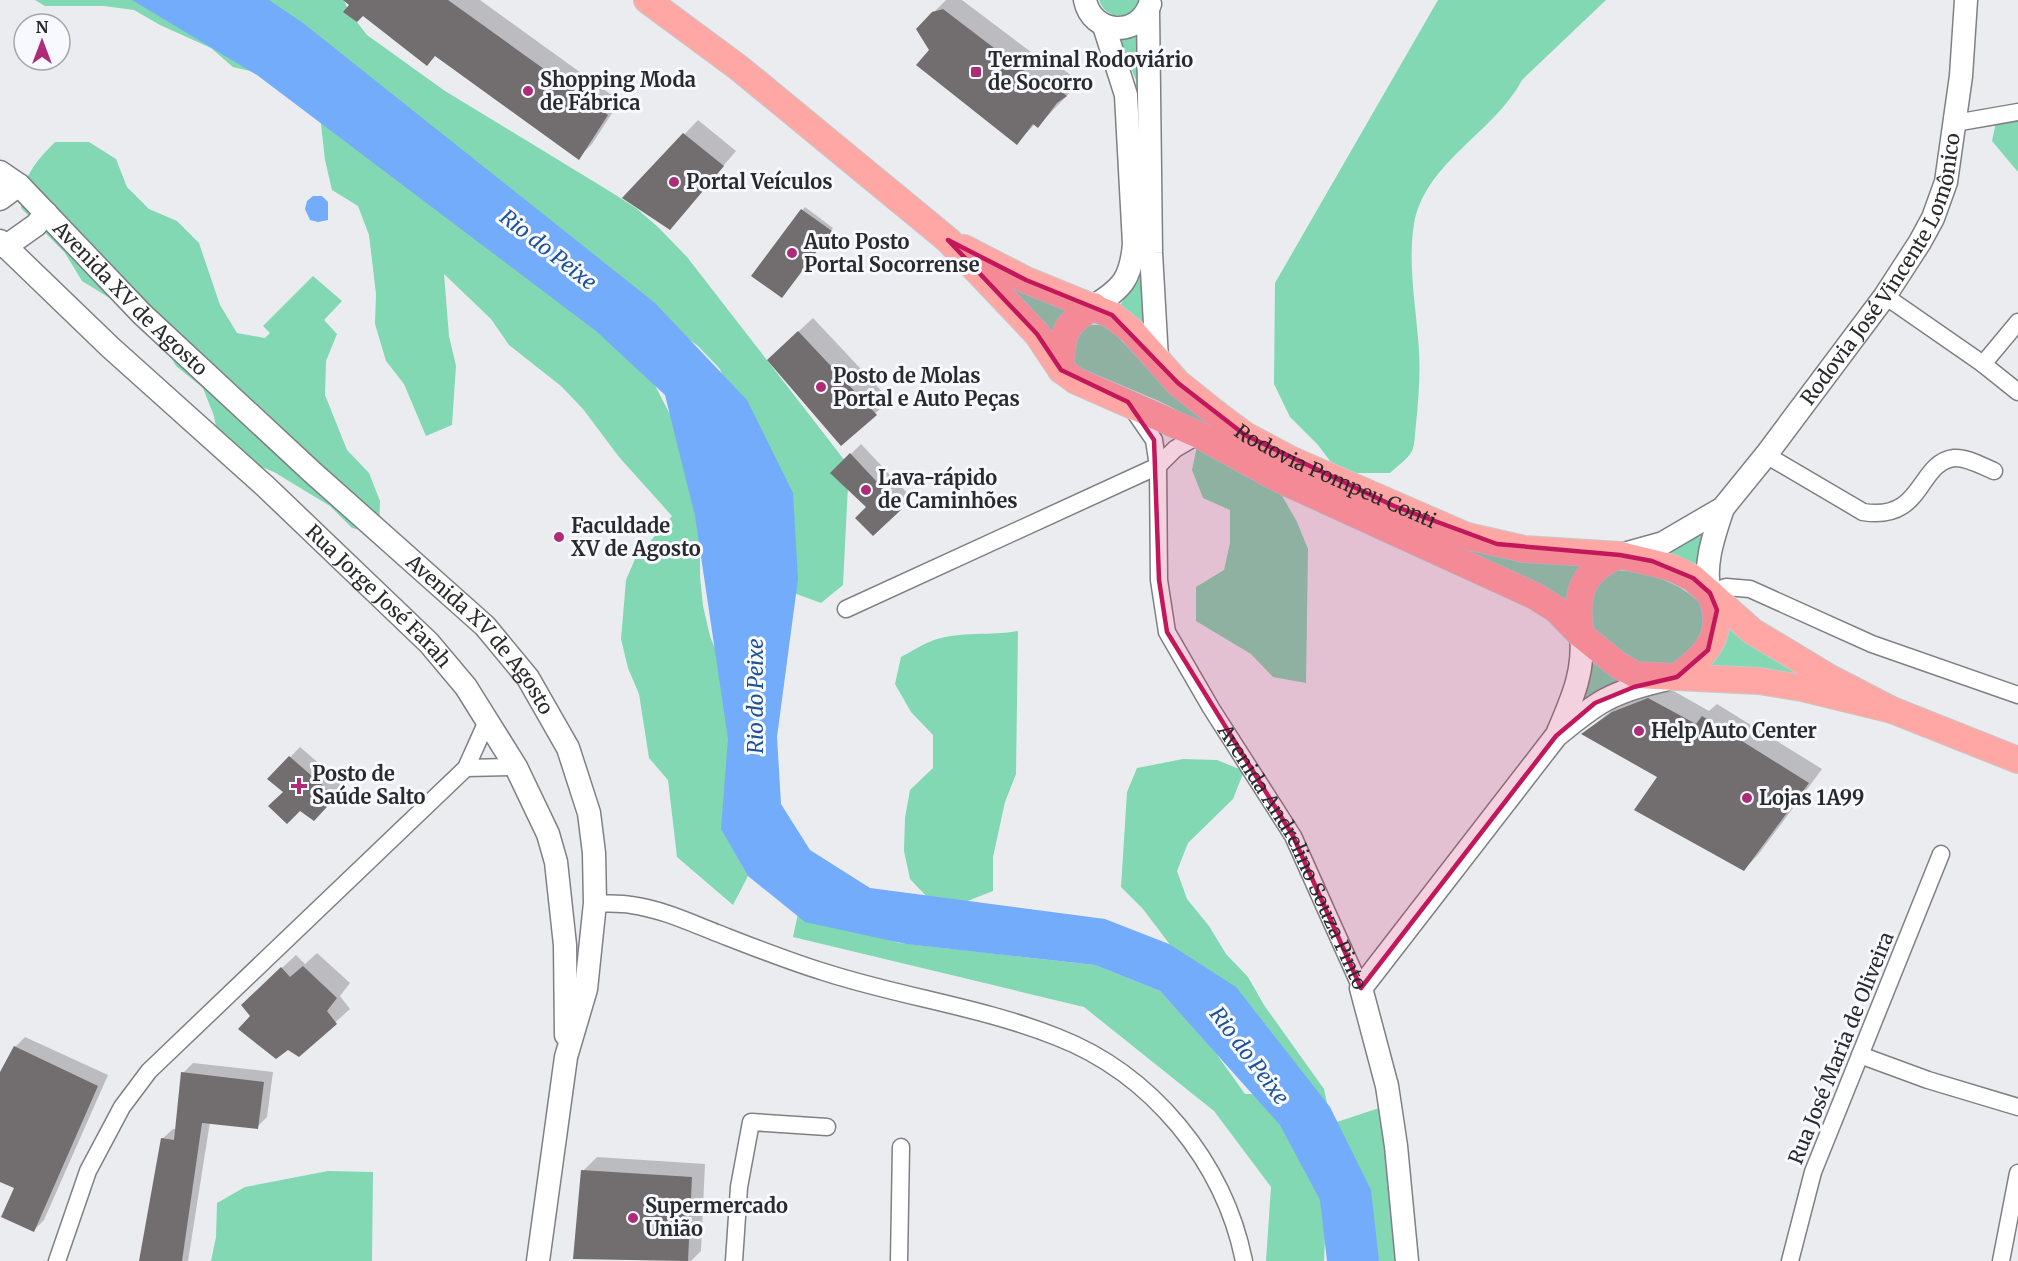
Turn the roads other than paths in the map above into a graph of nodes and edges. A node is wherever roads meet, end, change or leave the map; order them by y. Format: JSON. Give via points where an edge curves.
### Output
{"nodes":[{"id":1,"x":647,"y":0,"type":"edge"},
{"id":2,"x":1085,"y":0,"type":"edge"},
{"id":3,"x":1966,"y":0,"type":"edge"},
{"id":4,"x":1150,"y":5,"type":"edge"},
{"id":5,"x":1104,"y":26,"type":"junction"},
{"id":6,"x":2018,"y":112,"type":"edge"},
{"id":7,"x":1955,"y":123,"type":"junction"},
{"id":8,"x":0,"y":172,"type":"edge"},
{"id":9,"x":19,"y":185,"type":"junction"},
{"id":10,"x":0,"y":199,"type":"edge"},
{"id":11,"x":46,"y":213,"type":"junction"},
{"id":12,"x":948,"y":240,"type":"junction"},
{"id":13,"x":2,"y":247,"type":"edge"},
{"id":14,"x":1884,"y":296,"type":"junction"},
{"id":15,"x":1094,"y":306,"type":"junction"},
{"id":16,"x":2018,"y":321,"type":"edge"},
{"id":17,"x":1157,"y":359,"type":"junction"},
{"id":18,"x":1983,"y":364,"type":"junction"},
{"id":19,"x":1060,"y":370,"type":"junction"},
{"id":20,"x":2018,"y":392,"type":"edge"},
{"id":21,"x":1128,"y":402,"type":"junction"},
{"id":22,"x":1199,"y":435,"type":"junction"},
{"id":23,"x":1766,"y":455,"type":"junction"},
{"id":24,"x":1158,"y":466,"type":"junction"},
{"id":25,"x":1994,"y":471,"type":"dead end"},
{"id":26,"x":1723,"y":508,"type":"junction"},
{"id":27,"x":1620,"y":555,"type":"junction"},
{"id":28,"x":1710,"y":593,"type":"junction"},
{"id":29,"x":846,"y":609,"type":"dead end"},
{"id":30,"x":1581,"y":635,"type":"junction"},
{"id":31,"x":1677,"y":677,"type":"junction"},
{"id":32,"x":2018,"y":695,"type":"edge"},
{"id":33,"x":1892,"y":710,"type":"junction"},
{"id":34,"x":488,"y":720,"type":"junction"},
{"id":35,"x":1556,"y":736,"type":"junction"},
{"id":36,"x":2018,"y":760,"type":"edge"},
{"id":37,"x":516,"y":767,"type":"junction"},
{"id":38,"x":466,"y":768,"type":"junction"},
{"id":39,"x":1941,"y":854,"type":"dead end"},
{"id":40,"x":561,"y":902,"type":"junction"},
{"id":41,"x":595,"y":903,"type":"junction"},
{"id":42,"x":1361,"y":987,"type":"junction"},
{"id":43,"x":1860,"y":1055,"type":"junction"},
{"id":44,"x":566,"y":1057,"type":"junction"},
{"id":45,"x":2018,"y":1107,"type":"edge"},
{"id":46,"x":827,"y":1127,"type":"dead end"},
{"id":47,"x":901,"y":1147,"type":"dead end"},
{"id":48,"x":2018,"y":1173,"type":"edge"},
{"id":49,"x":57,"y":1261,"type":"edge"},
{"id":50,"x":538,"y":1261,"type":"edge"},
{"id":51,"x":734,"y":1261,"type":"edge"},
{"id":52,"x":899,"y":1261,"type":"edge"},
{"id":53,"x":1244,"y":1261,"type":"edge"},
{"id":54,"x":1407,"y":1261,"type":"edge"},
{"id":55,"x":1790,"y":1261,"type":"edge"},
{"id":56,"x":2001,"y":1261,"type":"edge"}],
"edges":[{"from":1,"to":12,"type":"main road","via":[[739,68]]},
{"from":2,"to":5,"type":"street","via":[[1096,21]]},
{"from":3,"to":7,"type":"street","name":"Rodovia José Vincente Lomônico"},
{"from":4,"to":5,"type":"street","via":[[1140,21],[1129,27]]},
{"from":4,"to":17,"type":"street","via":[[1151,253]]},
{"from":5,"to":15,"type":"street","via":[[1126,95],[1134,244],[1127,278],[1117,292]]},
{"from":6,"to":7,"type":"street"},
{"from":7,"to":14,"type":"street","name":"Rodovia José Vincente Lomônico","via":[[1946,182],[1933,218]]},
{"from":8,"to":9,"type":"street","name":"Avenida XV de Agosto"},
{"from":9,"to":10,"type":"street"},
{"from":9,"to":11,"type":"street","name":"Avenida XV de Agosto"},
{"from":11,"to":13,"type":"street","via":[[36,225]]},
{"from":11,"to":41,"type":"street","name":"Avenida XV de Agosto","via":[[141,314],[433,577],[509,652],[548,710],[580,778],[594,853]]},
{"from":12,"to":15,"type":"main road","name":"Rodovia Pompeu Conti","via":[[1026,280]]},
{"from":12,"to":19,"type":"main road","via":[[1037,334]]},
{"from":13,"to":34,"type":"street","name":"Rua Jorge José Farah","via":[[429,643]]},
{"from":14,"to":18,"type":"street"},
{"from":14,"to":23,"type":"street","name":"Rodovia José Vincente Lomônico"},
{"from":15,"to":17,"type":"main road","name":"Rodovia Pompeu Conti","via":[[1132,331]]},
{"from":15,"to":19,"type":"main road","via":[[1067,326]]},
{"from":16,"to":18,"type":"street"},
{"from":17,"to":27,"type":"main road","name":"Rodovia Pompeu Conti","via":[[1178,383],[1245,435],[1394,506],[1497,544]]},
{"from":18,"to":20,"type":"street"},
{"from":19,"to":21,"type":"main road","name":"Rodovia Pompeu Conti","via":[[1092,389]]},
{"from":21,"to":22,"type":"main road","name":"Rodovia Pompeu Conti"},
{"from":21,"to":24,"type":"street","name":"Avenida Andrelino Souza Pinto","via":[[1154,440]]},
{"from":22,"to":24,"type":"street","via":[[1175,449]]},
{"from":22,"to":30,"type":"main road","name":"Rodovia Pompeu Conti","via":[[1279,479],[1535,596],[1557,610]]},
{"from":23,"to":25,"type":"street","via":[[1863,512],[1878,515],[1895,512],[1904,505],[1948,460],[1967,459]]},
{"from":23,"to":26,"type":"street","name":"Rodovia José Vincente Lomônico"},
{"from":24,"to":29,"type":"street"},
{"from":24,"to":42,"type":"street","name":"Avenida Andrelino Souza Pinto","via":[[1159,580],[1167,632],[1293,836]]},
{"from":26,"to":27,"type":"street","name":"Rodovia José Vincente Lomônico","via":[[1663,543]]},
{"from":26,"to":28,"type":"street","name":"Rodovia José Vincente Lomônico","via":[[1706,577]]},
{"from":27,"to":28,"type":"main road","via":[[1673,568],[1694,578]]},
{"from":27,"to":30,"type":"main road","via":[[1601,562],[1588,576],[1576,609]]},
{"from":28,"to":31,"type":"main road","via":[[1717,610],[1717,624],[1708,650]]},
{"from":28,"to":32,"type":"street","via":[[1726,587],[1750,590],[1872,644]]},
{"from":28,"to":33,"type":"main road","via":[[1752,631]]},
{"from":30,"to":31,"type":"main road","via":[[1636,675]]},
{"from":30,"to":35,"type":"street","via":[[1580,678]]},
{"from":31,"to":33,"type":"main road","via":[[1759,681]]},
{"from":31,"to":35,"type":"street","via":[[1634,687],[1595,703]]},
{"from":33,"to":36,"type":"main road"},
{"from":34,"to":37,"type":"street","name":"Rua Jorge José Farah"},
{"from":34,"to":38,"type":"street"},
{"from":35,"to":42,"type":"street"},
{"from":37,"to":38,"type":"street"},
{"from":37,"to":40,"type":"street","name":"Rua Jorge José Farah","via":[[548,834]]},
{"from":38,"to":49,"type":"street","via":[[149,1071],[123,1107],[88,1171]]},
{"from":39,"to":43,"type":"street","name":"Rua José Maria de Oliveira"},
{"from":40,"to":41,"type":"street"},
{"from":40,"to":44,"type":"street","name":"Rua Jorge José Farah"},
{"from":41,"to":44,"type":"street","name":"Avenida XV de Agosto","via":[[586,989]]},
{"from":41,"to":53,"type":"street","via":[[630,904],[661,911],[800,964],[873,988],[998,1018],[1056,1036],[1095,1054],[1138,1084],[1186,1133],[1216,1180],[1237,1227]]},
{"from":42,"to":54,"type":"street","name":"Avenida Andrelino Souza Pinto","via":[[1387,1086]]},
{"from":43,"to":45,"type":"street"},
{"from":43,"to":55,"type":"street","name":"Rua José Maria de Oliveira","via":[[1813,1172]]},
{"from":44,"to":50,"type":"street","name":"Avenida XV de Agosto"},
{"from":46,"to":51,"type":"street","via":[[751,1122],[739,1187]]},
{"from":47,"to":52,"type":"street"},
{"from":48,"to":56,"type":"street"}]}
